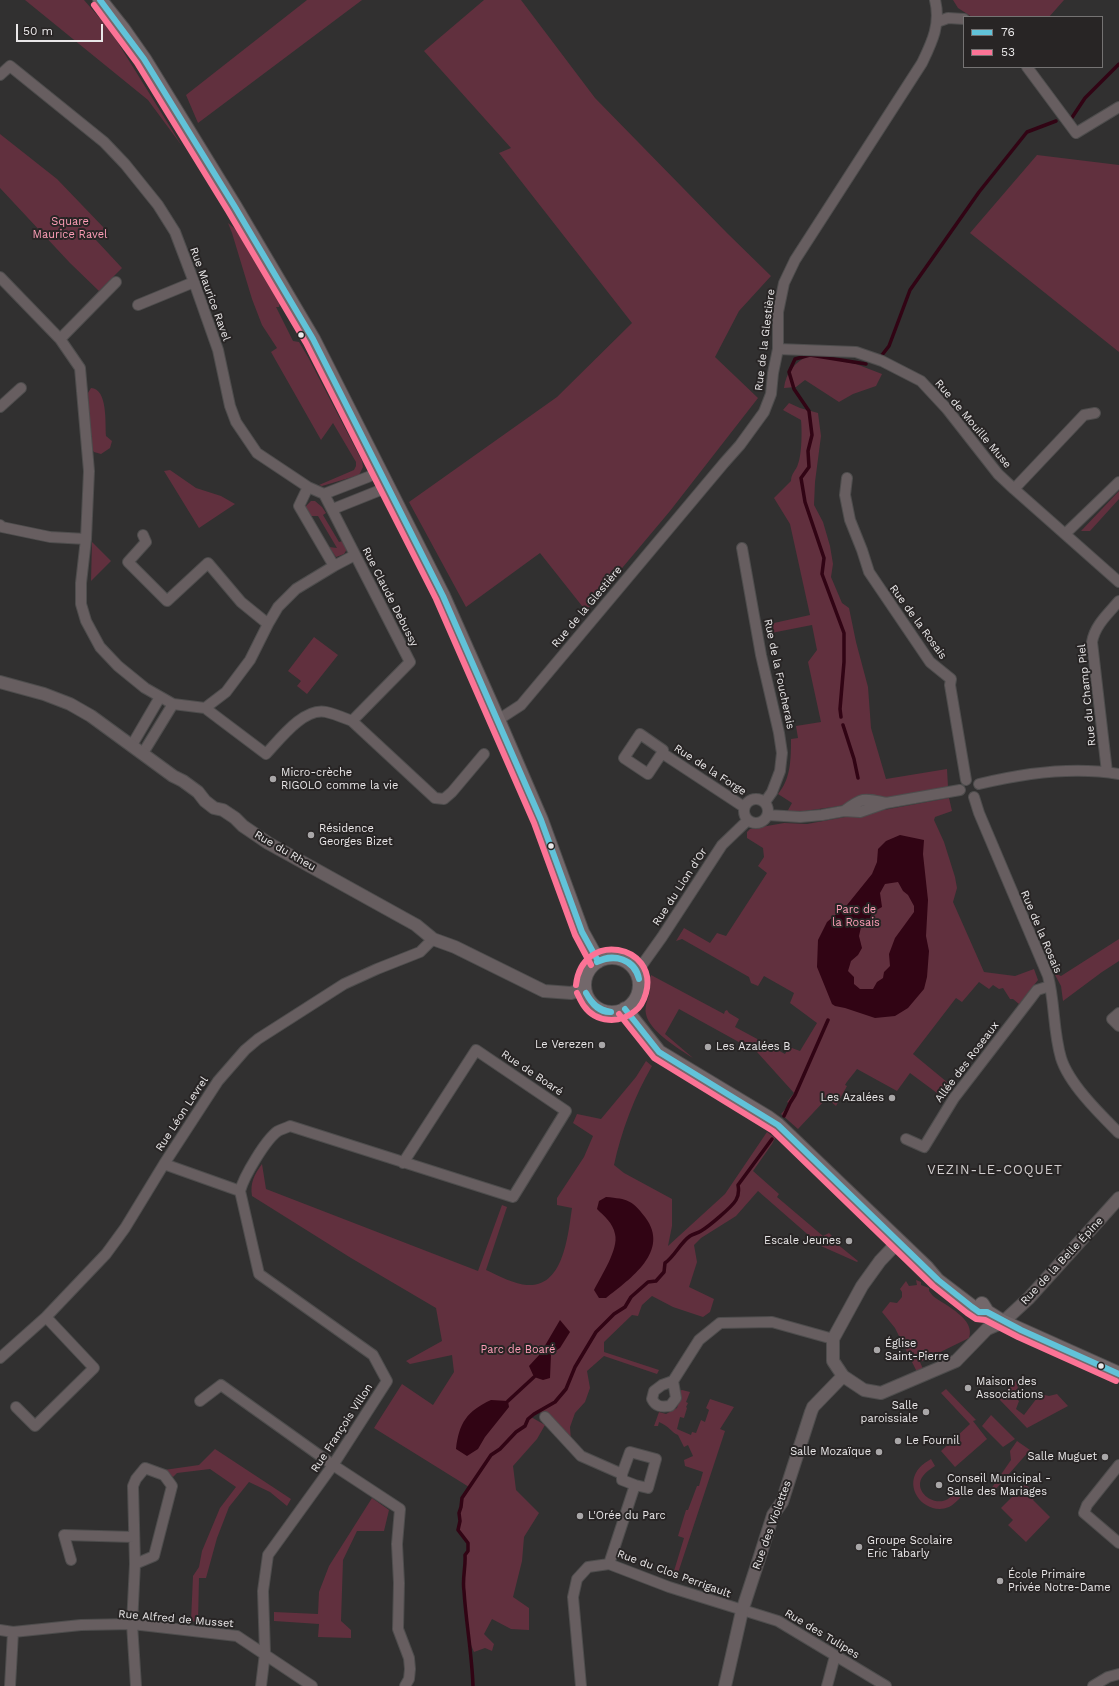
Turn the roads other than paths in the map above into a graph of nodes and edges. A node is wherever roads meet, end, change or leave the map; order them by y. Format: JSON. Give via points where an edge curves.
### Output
{"nodes":[{"id":1,"x":100,"y":0,"type":"edge"},
{"id":2,"x":935,"y":0,"type":"edge"},
{"id":3,"x":963,"y":19,"type":"edge"},
{"id":4,"x":937,"y":22,"type":"junction"},
{"id":5,"x":1028,"y":68,"type":"edge"},
{"id":6,"x":0,"y":75,"type":"edge"},
{"id":7,"x":1119,"y":107,"type":"edge"},
{"id":8,"x":0,"y":277,"type":"edge"},
{"id":9,"x":116,"y":282,"type":"dead end"},
{"id":10,"x":194,"y":282,"type":"junction"},
{"id":11,"x":138,"y":304,"type":"dead end"},
{"id":12,"x":60,"y":339,"type":"junction"},
{"id":13,"x":778,"y":349,"type":"junction"},
{"id":14,"x":21,"y":388,"type":"dead end"},
{"id":15,"x":0,"y":407,"type":"edge"},
{"id":16,"x":1096,"y":413,"type":"dead end"},
{"id":17,"x":380,"y":471,"type":"junction"},
{"id":18,"x":846,"y":478,"type":"dead end"},
{"id":19,"x":1119,"y":482,"type":"edge"},
{"id":20,"x":308,"y":487,"type":"junction"},
{"id":21,"x":388,"y":487,"type":"junction"},
{"id":22,"x":1014,"y":489,"type":"junction"},
{"id":23,"x":324,"y":494,"type":"junction"},
{"id":24,"x":333,"y":509,"type":"junction"},
{"id":25,"x":1,"y":528,"type":"edge"},
{"id":26,"x":1065,"y":534,"type":"junction"},
{"id":27,"x":143,"y":535,"type":"dead end"},
{"id":28,"x":86,"y":539,"type":"junction"},
{"id":29,"x":742,"y":548,"type":"dead end"},
{"id":30,"x":355,"y":555,"type":"junction"},
{"id":31,"x":334,"y":566,"type":"junction"},
{"id":32,"x":1119,"y":582,"type":"edge"},
{"id":33,"x":1119,"y":601,"type":"edge"},
{"id":34,"x":268,"y":624,"type":"junction"},
{"id":35,"x":0,"y":682,"type":"edge"},
{"id":36,"x":160,"y":697,"type":"junction"},
{"id":37,"x":173,"y":704,"type":"junction"},
{"id":38,"x":205,"y":708,"type":"junction"},
{"id":39,"x":498,"y":720,"type":"junction"},
{"id":40,"x":352,"y":721,"type":"junction"},
{"id":41,"x":132,"y":745,"type":"junction"},
{"id":42,"x":143,"y":753,"type":"junction"},
{"id":43,"x":662,"y":753,"type":"dead end"},
{"id":44,"x":484,"y":754,"type":"dead end"},
{"id":45,"x":1107,"y":772,"type":"junction"},
{"id":46,"x":1119,"y":774,"type":"edge"},
{"id":47,"x":966,"y":780,"type":"junction"},
{"id":48,"x":978,"y":784,"type":"junction"},
{"id":49,"x":960,"y":790,"type":"junction"},
{"id":50,"x":974,"y":797,"type":"junction"},
{"id":51,"x":765,"y":802,"type":"junction"},
{"id":52,"x":744,"y":807,"type":"junction"},
{"id":53,"x":768,"y":816,"type":"junction"},
{"id":54,"x":748,"y":820,"type":"junction"},
{"id":55,"x":433,"y":939,"type":"junction"},
{"id":56,"x":598,"y":960,"type":"junction"},
{"id":57,"x":637,"y":972,"type":"junction"},
{"id":58,"x":1050,"y":986,"type":"junction"},
{"id":59,"x":584,"y":989,"type":"junction"},
{"id":60,"x":626,"y":1009,"type":"junction"},
{"id":61,"x":1119,"y":1013,"type":"edge"},
{"id":62,"x":1119,"y":1026,"type":"edge"},
{"id":63,"x":1119,"y":1133,"type":"edge"},
{"id":64,"x":906,"y":1139,"type":"dead end"},
{"id":65,"x":164,"y":1164,"type":"junction"},
{"id":66,"x":403,"y":1164,"type":"junction"},
{"id":67,"x":240,"y":1190,"type":"junction"},
{"id":68,"x":1119,"y":1198,"type":"edge"},
{"id":69,"x":899,"y":1241,"type":"junction"},
{"id":70,"x":46,"y":1317,"type":"junction"},
{"id":71,"x":1003,"y":1322,"type":"junction"},
{"id":72,"x":833,"y":1339,"type":"junction"},
{"id":73,"x":0,"y":1358,"type":"edge"},
{"id":74,"x":1119,"y":1374,"type":"edge"},
{"id":75,"x":843,"y":1376,"type":"junction"},
{"id":76,"x":673,"y":1381,"type":"dead end"},
{"id":77,"x":200,"y":1401,"type":"dead end"},
{"id":78,"x":16,"y":1407,"type":"dead end"},
{"id":79,"x":545,"y":1417,"type":"dead end"},
{"id":80,"x":334,"y":1465,"type":"junction"},
{"id":81,"x":1119,"y":1465,"type":"edge"},
{"id":82,"x":622,"y":1474,"type":"junction"},
{"id":83,"x":635,"y":1485,"type":"junction"},
{"id":84,"x":134,"y":1537,"type":"junction"},
{"id":85,"x":1119,"y":1543,"type":"edge"},
{"id":86,"x":71,"y":1560,"type":"dead end"},
{"id":87,"x":135,"y":1564,"type":"junction"},
{"id":88,"x":609,"y":1564,"type":"junction"},
{"id":89,"x":742,"y":1611,"type":"junction"},
{"id":90,"x":132,"y":1624,"type":"junction"},
{"id":91,"x":0,"y":1630,"type":"edge"},
{"id":92,"x":13,"y":1632,"type":"junction"},
{"id":93,"x":265,"y":1654,"type":"junction"},
{"id":94,"x":835,"y":1656,"type":"junction"},
{"id":95,"x":1119,"y":1674,"type":"edge"},
{"id":96,"x":10,"y":1686,"type":"edge"},
{"id":97,"x":136,"y":1686,"type":"edge"},
{"id":98,"x":261,"y":1686,"type":"edge"},
{"id":99,"x":312,"y":1686,"type":"edge"},
{"id":100,"x":405,"y":1686,"type":"edge"},
{"id":101,"x":581,"y":1686,"type":"edge"},
{"id":102,"x":725,"y":1686,"type":"edge"},
{"id":103,"x":827,"y":1686,"type":"edge"},
{"id":104,"x":886,"y":1686,"type":"edge"},
{"id":105,"x":1093,"y":1686,"type":"edge"}],
"edges":[{"from":1,"to":17,"type":"main road","via":[[144,59],[235,207],[306,327]]},
{"from":2,"to":4,"type":"street","name":"Rue de la Glestière"},
{"from":3,"to":4,"type":"street","via":[[948,18]]},
{"from":4,"to":13,"type":"street","name":"Rue de la Glestière","via":[[934,39],[922,63],[795,260],[784,283],[778,312]]},
{"from":5,"to":7,"type":"street","via":[[1076,133]]},
{"from":6,"to":10,"type":"street","name":"Rue Maurice Ravel","via":[[10,66],[104,142],[125,164],[158,205],[175,232]]},
{"from":8,"to":12,"type":"street"},
{"from":9,"to":12,"type":"street"},
{"from":10,"to":11,"type":"street"},
{"from":10,"to":20,"type":"street","name":"Rue Maurice Ravel","via":[[218,350],[236,422],[257,454]]},
{"from":12,"to":28,"type":"street","via":[[80,368],[89,471]]},
{"from":13,"to":22,"type":"street","name":"Rue de Mouille Muse","via":[[856,352],[882,361],[921,381],[947,409],[998,474]]},
{"from":13,"to":39,"type":"street","name":"Rue de la Glestière","via":[[771,394],[764,412],[740,445],[521,705]]},
{"from":14,"to":15,"type":"street"},
{"from":16,"to":22,"type":"street","via":[[1084,415]]},
{"from":17,"to":21,"type":"main road"},
{"from":17,"to":23,"type":"street"},
{"from":18,"to":47,"type":"street","name":"Rue de la Rosais","via":[[845,495],[850,520],[869,572],[930,662],[951,679]]},
{"from":19,"to":26,"type":"street"},
{"from":20,"to":23,"type":"street","name":"Rue Maurice Ravel"},
{"from":20,"to":31,"type":"street","via":[[299,506]]},
{"from":21,"to":24,"type":"street"},
{"from":21,"to":39,"type":"main road","via":[[443,596]]},
{"from":22,"to":26,"type":"street","name":"Rue de Mouille Muse"},
{"from":23,"to":24,"type":"street","name":"Rue Claude Debussy"},
{"from":24,"to":30,"type":"street","name":"Rue Claude Debussy"},
{"from":25,"to":28,"type":"street","via":[[50,537]]},
{"from":26,"to":32,"type":"street","name":"Rue de Mouille Muse"},
{"from":27,"to":34,"type":"street","via":[[146,542],[128,562],[167,601],[208,563],[241,602]]},
{"from":28,"to":36,"type":"street","via":[[81,604],[86,621],[100,647],[118,666]]},
{"from":29,"to":51,"type":"street","name":"Rue de la Foucherais","via":[[782,753],[780,771]]},
{"from":30,"to":31,"type":"street"},
{"from":30,"to":40,"type":"street","name":"Rue Claude Debussy","via":[[410,662]]},
{"from":31,"to":34,"type":"street","via":[[296,590],[278,607]]},
{"from":33,"to":45,"type":"street","name":"Rue du Champ Piel","via":[[1099,624],[1092,642]]},
{"from":34,"to":38,"type":"street","via":[[250,660],[226,692]]},
{"from":35,"to":41,"type":"street","name":"Rue du Rheu","via":[[70,704]]},
{"from":36,"to":37,"type":"street"},
{"from":36,"to":41,"type":"street"},
{"from":37,"to":38,"type":"street"},
{"from":37,"to":42,"type":"street"},
{"from":38,"to":40,"type":"street","via":[[266,754],[299,720],[311,713],[325,711]]},
{"from":39,"to":56,"type":"main road","via":[[550,843],[582,932]]},
{"from":40,"to":44,"type":"street","via":[[435,798],[444,799],[452,792]]},
{"from":41,"to":42,"type":"street","name":"Rue du Rheu"},
{"from":42,"to":55,"type":"street","name":"Rue du Rheu","via":[[198,792],[214,808],[223,810],[268,843],[387,908],[416,925]]},
{"from":43,"to":52,"type":"street","name":"Rue de la Forge"},
{"from":45,"to":46,"type":"street"},
{"from":45,"to":48,"type":"street","via":[[1063,770]]},
{"from":47,"to":48,"type":"street","via":[[975,780]]},
{"from":47,"to":49,"type":"street","via":[[961,784]]},
{"from":48,"to":50,"type":"street","via":[[980,790]]},
{"from":49,"to":50,"type":"street","via":[[965,797]]},
{"from":49,"to":53,"type":"street","via":[[886,803],[865,811],[800,817]]},
{"from":50,"to":58,"type":"street","name":"Rue de la Rosais"},
{"from":51,"to":52,"type":"street","via":[[753,799]]},
{"from":51,"to":53,"type":"street"},
{"from":52,"to":54,"type":"street"},
{"from":53,"to":54,"type":"street","via":[[759,823]]},
{"from":54,"to":57,"type":"street","name":"Rue du Lion d'Or","via":[[722,845]]},
{"from":55,"to":59,"type":"street","name":"Rue du Rheu","via":[[455,947],[544,991],[571,993]]},
{"from":55,"to":65,"type":"street","name":"Rue Léon Levrel","via":[[420,952],[344,984],[258,1039],[218,1081]]},
{"from":56,"to":57,"type":"main road","via":[[608,957],[619,958]]},
{"from":56,"to":59,"type":"main road","via":[[585,978]]},
{"from":57,"to":60,"type":"main road","via":[[639,991],[634,1002]]},
{"from":58,"to":63,"type":"street","name":"Rue de la Rosais","via":[[1061,1059],[1084,1097]]},
{"from":58,"to":64,"type":"street","name":"Allée des Roseaux","via":[[1037,990],[954,1098],[924,1147]]},
{"from":59,"to":60,"type":"main road","via":[[595,1007],[605,1012]]},
{"from":60,"to":69,"type":"main road","via":[[659,1052],[778,1125]]},
{"from":61,"to":62,"type":"street","via":[[1112,1019]]},
{"from":65,"to":67,"type":"street"},
{"from":65,"to":70,"type":"street","name":"Rue Léon Levrel","via":[[106,1254]]},
{"from":66,"to":66,"type":"street","name":"Rue de Boaré","via":[[476,1050],[566,1111],[513,1197]]},
{"from":66,"to":67,"type":"street","name":"Rue de Boaré","via":[[290,1126],[278,1131],[270,1139],[243,1179]]},
{"from":67,"to":80,"type":"street","name":"Rue François Villon","via":[[259,1274],[373,1355],[387,1382]]},
{"from":68,"to":71,"type":"street","name":"Rue de la Belle Épine","via":[[1029,1298]]},
{"from":69,"to":71,"type":"main road","via":[[937,1280],[956,1295],[979,1312],[986,1312]]},
{"from":69,"to":72,"type":"street","via":[[862,1286]]},
{"from":70,"to":73,"type":"street","name":"Rue Léon Levrel"},
{"from":70,"to":78,"type":"street","via":[[94,1368],[35,1426]]},
{"from":71,"to":74,"type":"main road"},
{"from":71,"to":75,"type":"street","name":"Rue de la Belle Épine","via":[[987,1329],[956,1361],[881,1393],[864,1390]]},
{"from":72,"to":75,"type":"street","via":[[833,1361]]},
{"from":72,"to":76,"type":"street","via":[[772,1322],[720,1324],[699,1340]]},
{"from":75,"to":89,"type":"street","name":"Rue des Violettes","via":[[813,1407],[782,1502],[773,1515]]},
{"from":77,"to":80,"type":"street","via":[[221,1385]]},
{"from":79,"to":82,"type":"street","via":[[581,1456]]},
{"from":80,"to":93,"type":"street","name":"Rue François Villon","via":[[268,1555],[263,1591]]},
{"from":80,"to":100,"type":"street","via":[[400,1509],[397,1544],[398,1629],[410,1668]]},
{"from":81,"to":85,"type":"street","via":[[1087,1505],[1084,1513]]},
{"from":82,"to":83,"type":"street","via":[[622,1480]]},
{"from":82,"to":83,"type":"street","via":[[630,1452],[656,1458],[648,1488]]},
{"from":83,"to":88,"type":"street","name":"Rue du Clos Perrigault"},
{"from":84,"to":86,"type":"street","via":[[64,1535]]},
{"from":84,"to":87,"type":"street"},
{"from":84,"to":87,"type":"street","via":[[132,1486],[145,1468],[164,1475],[172,1486],[154,1556]]},
{"from":87,"to":90,"type":"street"},
{"from":88,"to":89,"type":"street","name":"Rue du Clos Perrigault"},
{"from":88,"to":101,"type":"street","via":[[588,1567],[577,1579],[573,1597]]},
{"from":89,"to":94,"type":"street","name":"Rue des Tulipes","via":[[778,1621]]},
{"from":89,"to":102,"type":"street","name":"Rue des Violettes"},
{"from":90,"to":92,"type":"street","name":"Rue Alfred de Musset","via":[[81,1625]]},
{"from":90,"to":93,"type":"street","name":"Rue Alfred de Musset","via":[[237,1636]]},
{"from":90,"to":97,"type":"street"},
{"from":91,"to":92,"type":"street","name":"Rue Alfred de Musset"},
{"from":92,"to":96,"type":"street"},
{"from":93,"to":98,"type":"street","name":"Rue François Villon"},
{"from":93,"to":99,"type":"street","name":"Rue Alfred de Musset"},
{"from":94,"to":103,"type":"street"},
{"from":94,"to":104,"type":"street","name":"Rue des Tulipes"},
{"from":95,"to":105,"type":"street"}]}
